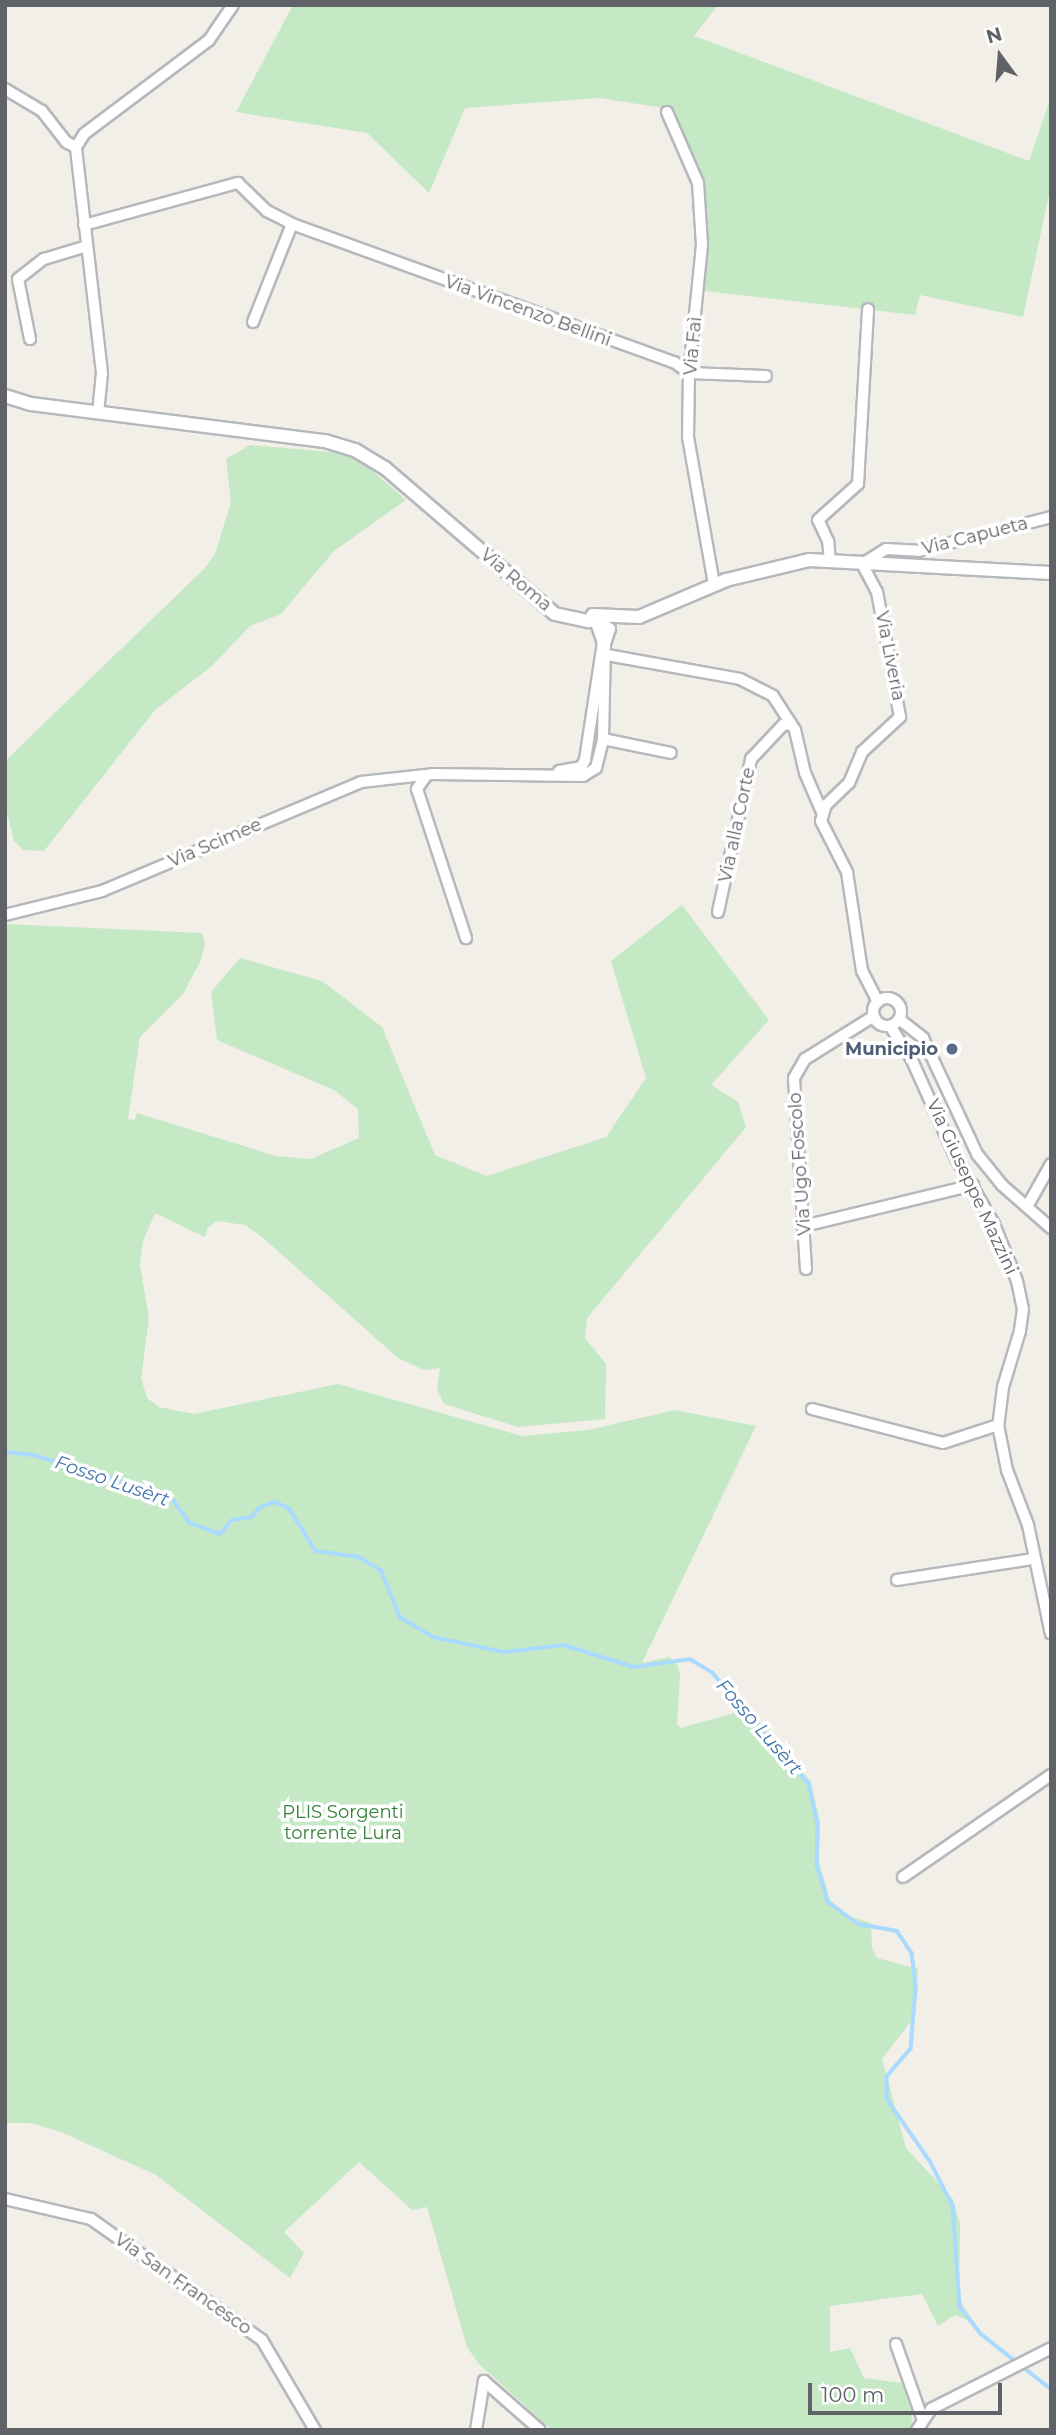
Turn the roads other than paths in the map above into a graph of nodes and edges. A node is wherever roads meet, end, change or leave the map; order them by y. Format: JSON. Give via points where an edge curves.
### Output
{"nodes":[{"id":1,"x":233,"y":5,"type":"edge"},
{"id":2,"x":5,"y":89,"type":"edge"},
{"id":3,"x":667,"y":112,"type":"dead end"},
{"id":4,"x":76,"y":147,"type":"junction"},
{"id":5,"x":292,"y":224,"type":"junction"},
{"id":6,"x":84,"y":225,"type":"junction"},
{"id":7,"x":87,"y":246,"type":"junction"},
{"id":8,"x":868,"y":309,"type":"dead end"},
{"id":9,"x":253,"y":322,"type":"dead end"},
{"id":10,"x":30,"y":339,"type":"dead end"},
{"id":11,"x":689,"y":373,"type":"junction"},
{"id":12,"x":766,"y":376,"type":"dead end"},
{"id":13,"x":5,"y":396,"type":"edge"},
{"id":14,"x":98,"y":413,"type":"junction"},
{"id":15,"x":1051,"y":517,"type":"edge"},
{"id":16,"x":830,"y":562,"type":"junction"},
{"id":17,"x":862,"y":564,"type":"junction"},
{"id":18,"x":1051,"y":573,"type":"edge"},
{"id":19,"x":714,"y":584,"type":"junction"},
{"id":20,"x":593,"y":615,"type":"junction"},
{"id":21,"x":607,"y":654,"type":"junction"},
{"id":22,"x":791,"y":724,"type":"junction"},
{"id":23,"x":603,"y":739,"type":"junction"},
{"id":24,"x":671,"y":753,"type":"dead end"},
{"id":25,"x":585,"y":760,"type":"junction"},
{"id":26,"x":591,"y":772,"type":"junction"},
{"id":27,"x":547,"y":773,"type":"junction"},
{"id":28,"x":426,"y":776,"type":"junction"},
{"id":29,"x":822,"y":812,"type":"junction"},
{"id":30,"x":718,"y":912,"type":"dead end"},
{"id":31,"x":5,"y":915,"type":"edge"},
{"id":32,"x":466,"y":939,"type":"dead end"},
{"id":33,"x":878,"y":1002,"type":"junction"},
{"id":34,"x":874,"y":1016,"type":"junction"},
{"id":35,"x":895,"y":1022,"type":"junction"},
{"id":36,"x":1051,"y":1164,"type":"edge"},
{"id":37,"x":973,"y":1185,"type":"junction"},
{"id":38,"x":1028,"y":1205,"type":"junction"},
{"id":39,"x":804,"y":1226,"type":"junction"},
{"id":40,"x":1051,"y":1227,"type":"edge"},
{"id":41,"x":806,"y":1269,"type":"dead end"},
{"id":42,"x":812,"y":1409,"type":"dead end"},
{"id":43,"x":998,"y":1425,"type":"junction"},
{"id":44,"x":1033,"y":1559,"type":"junction"},
{"id":45,"x":897,"y":1580,"type":"dead end"},
{"id":46,"x":1051,"y":1634,"type":"edge"},
{"id":47,"x":1051,"y":1775,"type":"edge"},
{"id":48,"x":903,"y":1877,"type":"dead end"},
{"id":49,"x":5,"y":2199,"type":"edge"},
{"id":50,"x":896,"y":2344,"type":"dead end"},
{"id":51,"x":1051,"y":2348,"type":"edge"},
{"id":52,"x":922,"y":2418,"type":"junction"},
{"id":53,"x":315,"y":2430,"type":"edge"},
{"id":54,"x":476,"y":2430,"type":"edge"},
{"id":55,"x":540,"y":2430,"type":"edge"},
{"id":56,"x":917,"y":2430,"type":"edge"}],
"edges":[{"from":1,"to":4,"type":"street","via":[[209,40],[85,135]]},
{"from":2,"to":4,"type":"street","via":[[42,111],[66,142]]},
{"from":3,"to":11,"type":"street","name":"Via Faì","via":[[698,183],[702,245]]},
{"from":4,"to":6,"type":"street"},
{"from":5,"to":6,"type":"street","name":"Via Vincenzo Bellini","via":[[238,183]]},
{"from":5,"to":9,"type":"street"},
{"from":5,"to":11,"type":"street","name":"Via Vincenzo Bellini","via":[[674,362]]},
{"from":6,"to":7,"type":"street"},
{"from":7,"to":10,"type":"street","via":[[32,265],[18,279]]},
{"from":7,"to":14,"type":"street","via":[[102,373]]},
{"from":8,"to":16,"type":"street","via":[[859,484],[818,520],[828,541]]},
{"from":11,"to":12,"type":"street","name":"Via Vincenzo Bellini"},
{"from":11,"to":19,"type":"street","name":"Via Faì","via":[[688,437]]},
{"from":13,"to":14,"type":"street","name":"Via Roma"},
{"from":14,"to":20,"type":"street","name":"Via Roma","via":[[325,441],[355,450],[385,468],[555,614],[589,621]]},
{"from":15,"to":17,"type":"street","name":"Via Capueta","via":[[919,551],[886,549]]},
{"from":16,"to":17,"type":"street","name":"Via Roma"},
{"from":16,"to":19,"type":"street","name":"Via Roma","via":[[809,560]]},
{"from":17,"to":18,"type":"street","name":"Via Roma"},
{"from":17,"to":29,"type":"street","name":"Via Liveria","via":[[877,592],[900,717],[862,752],[849,783]]},
{"from":19,"to":20,"type":"street","name":"Via Roma","via":[[639,617]]},
{"from":20,"to":21,"type":"street","via":[[610,628],[605,635]]},
{"from":20,"to":25,"type":"street","via":[[603,643]]},
{"from":21,"to":22,"type":"street","via":[[740,680],[773,696]]},
{"from":21,"to":23,"type":"street"},
{"from":22,"to":29,"type":"street"},
{"from":22,"to":30,"type":"street","name":"Via alla Corte","via":[[783,725],[751,760]]},
{"from":23,"to":24,"type":"street"},
{"from":23,"to":26,"type":"street","via":[[600,760]]},
{"from":25,"to":26,"type":"street"},
{"from":25,"to":27,"type":"street","via":[[581,767]]},
{"from":26,"to":27,"type":"street","via":[[573,776]]},
{"from":27,"to":28,"type":"street","name":"Via Scimee"},
{"from":28,"to":31,"type":"street","name":"Via Scimee","via":[[361,782],[102,891]]},
{"from":28,"to":32,"type":"street","via":[[417,789]]},
{"from":29,"to":33,"type":"street","via":[[823,831],[847,872],[862,971]]},
{"from":33,"to":34,"type":"street"},
{"from":33,"to":35,"type":"street","via":[[894,1000],[900,1007]]},
{"from":34,"to":35,"type":"street","via":[[878,1023]]},
{"from":34,"to":39,"type":"street","name":"Via Ugo Foscolo","via":[[805,1059],[794,1078]]},
{"from":35,"to":37,"type":"street","name":"Via Giuseppe Mazzini"},
{"from":35,"to":38,"type":"street","via":[[923,1038],[977,1154],[1002,1185]]},
{"from":36,"to":38,"type":"street"},
{"from":37,"to":39,"type":"street"},
{"from":37,"to":43,"type":"street","name":"Via Giuseppe Mazzini","via":[[1017,1282],[1023,1309]]},
{"from":38,"to":40,"type":"street"},
{"from":39,"to":41,"type":"street","name":"Via Ugo Foscolo"},
{"from":42,"to":43,"type":"street","via":[[943,1443]]},
{"from":43,"to":44,"type":"street","name":"Via Giuseppe Mazzini","via":[[1007,1470],[1028,1525]]},
{"from":44,"to":45,"type":"street"},
{"from":44,"to":46,"type":"street","name":"Via Giuseppe Mazzini"},
{"from":47,"to":48,"type":"street"},
{"from":49,"to":53,"type":"street","name":"Via San Francesco","via":[[91,2219],[262,2340]]},
{"from":50,"to":52,"type":"street"},
{"from":51,"to":52,"type":"street"},
{"from":52,"to":56,"type":"street"},
{"from":54,"to":55,"type":"street","via":[[484,2381]]}]}
